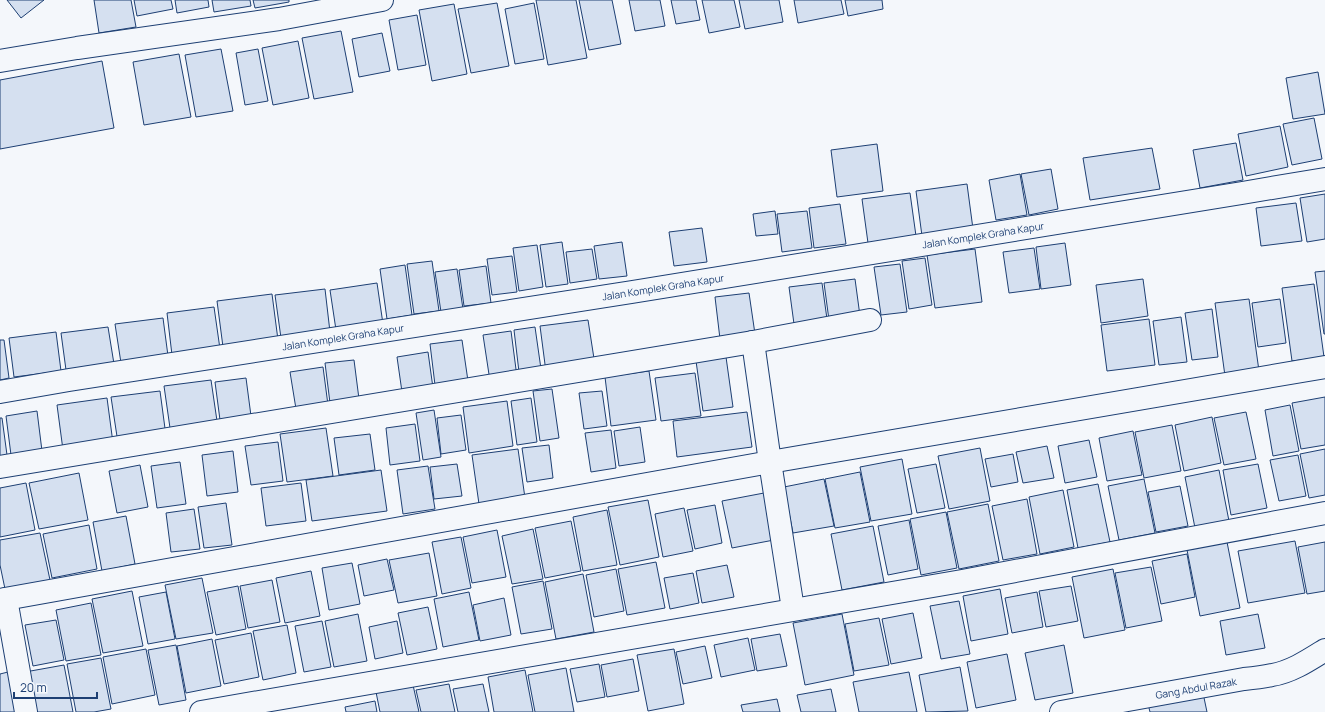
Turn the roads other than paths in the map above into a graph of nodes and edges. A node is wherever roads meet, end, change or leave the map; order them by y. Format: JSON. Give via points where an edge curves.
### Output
{"nodes":[{"id":1,"x":382,"y":0,"type":"edge"},
{"id":2,"x":0,"y":61,"type":"edge"},
{"id":3,"x":1325,"y":178,"type":"edge"},
{"id":4,"x":870,"y":320,"type":"dead end"},
{"id":5,"x":753,"y":342,"type":"junction"},
{"id":6,"x":1325,"y":367,"type":"edge"},
{"id":7,"x":0,"y":392,"type":"edge"},
{"id":8,"x":770,"y":462,"type":"junction"},
{"id":9,"x":0,"y":467,"type":"edge"},
{"id":10,"x":1325,"y":513,"type":"edge"},
{"id":11,"x":3,"y":600,"type":"edge"},
{"id":12,"x":793,"y":609,"type":"junction"},
{"id":13,"x":1325,"y":650,"type":"edge"},
{"id":14,"x":26,"y":712,"type":"edge"},
{"id":15,"x":201,"y":712,"type":"edge"},
{"id":16,"x":1061,"y":712,"type":"edge"}],
"edges":[{"from":1,"to":2,"type":"street","via":[[279,19]]},
{"from":3,"to":7,"type":"street","name":"Jalan Komplek Graha Kapur","via":[[1227,196]]},
{"from":4,"to":5,"type":"street"},
{"from":5,"to":8,"type":"street"},
{"from":5,"to":9,"type":"street"},
{"from":6,"to":8,"type":"street"},
{"from":8,"to":11,"type":"street"},
{"from":8,"to":12,"type":"street"},
{"from":10,"to":12,"type":"street","via":[[970,580]]},
{"from":11,"to":14,"type":"street"},
{"from":12,"to":15,"type":"street"},
{"from":13,"to":16,"type":"street","name":"Gang Abdul Razak","via":[[1292,669],[1273,675]]}]}
